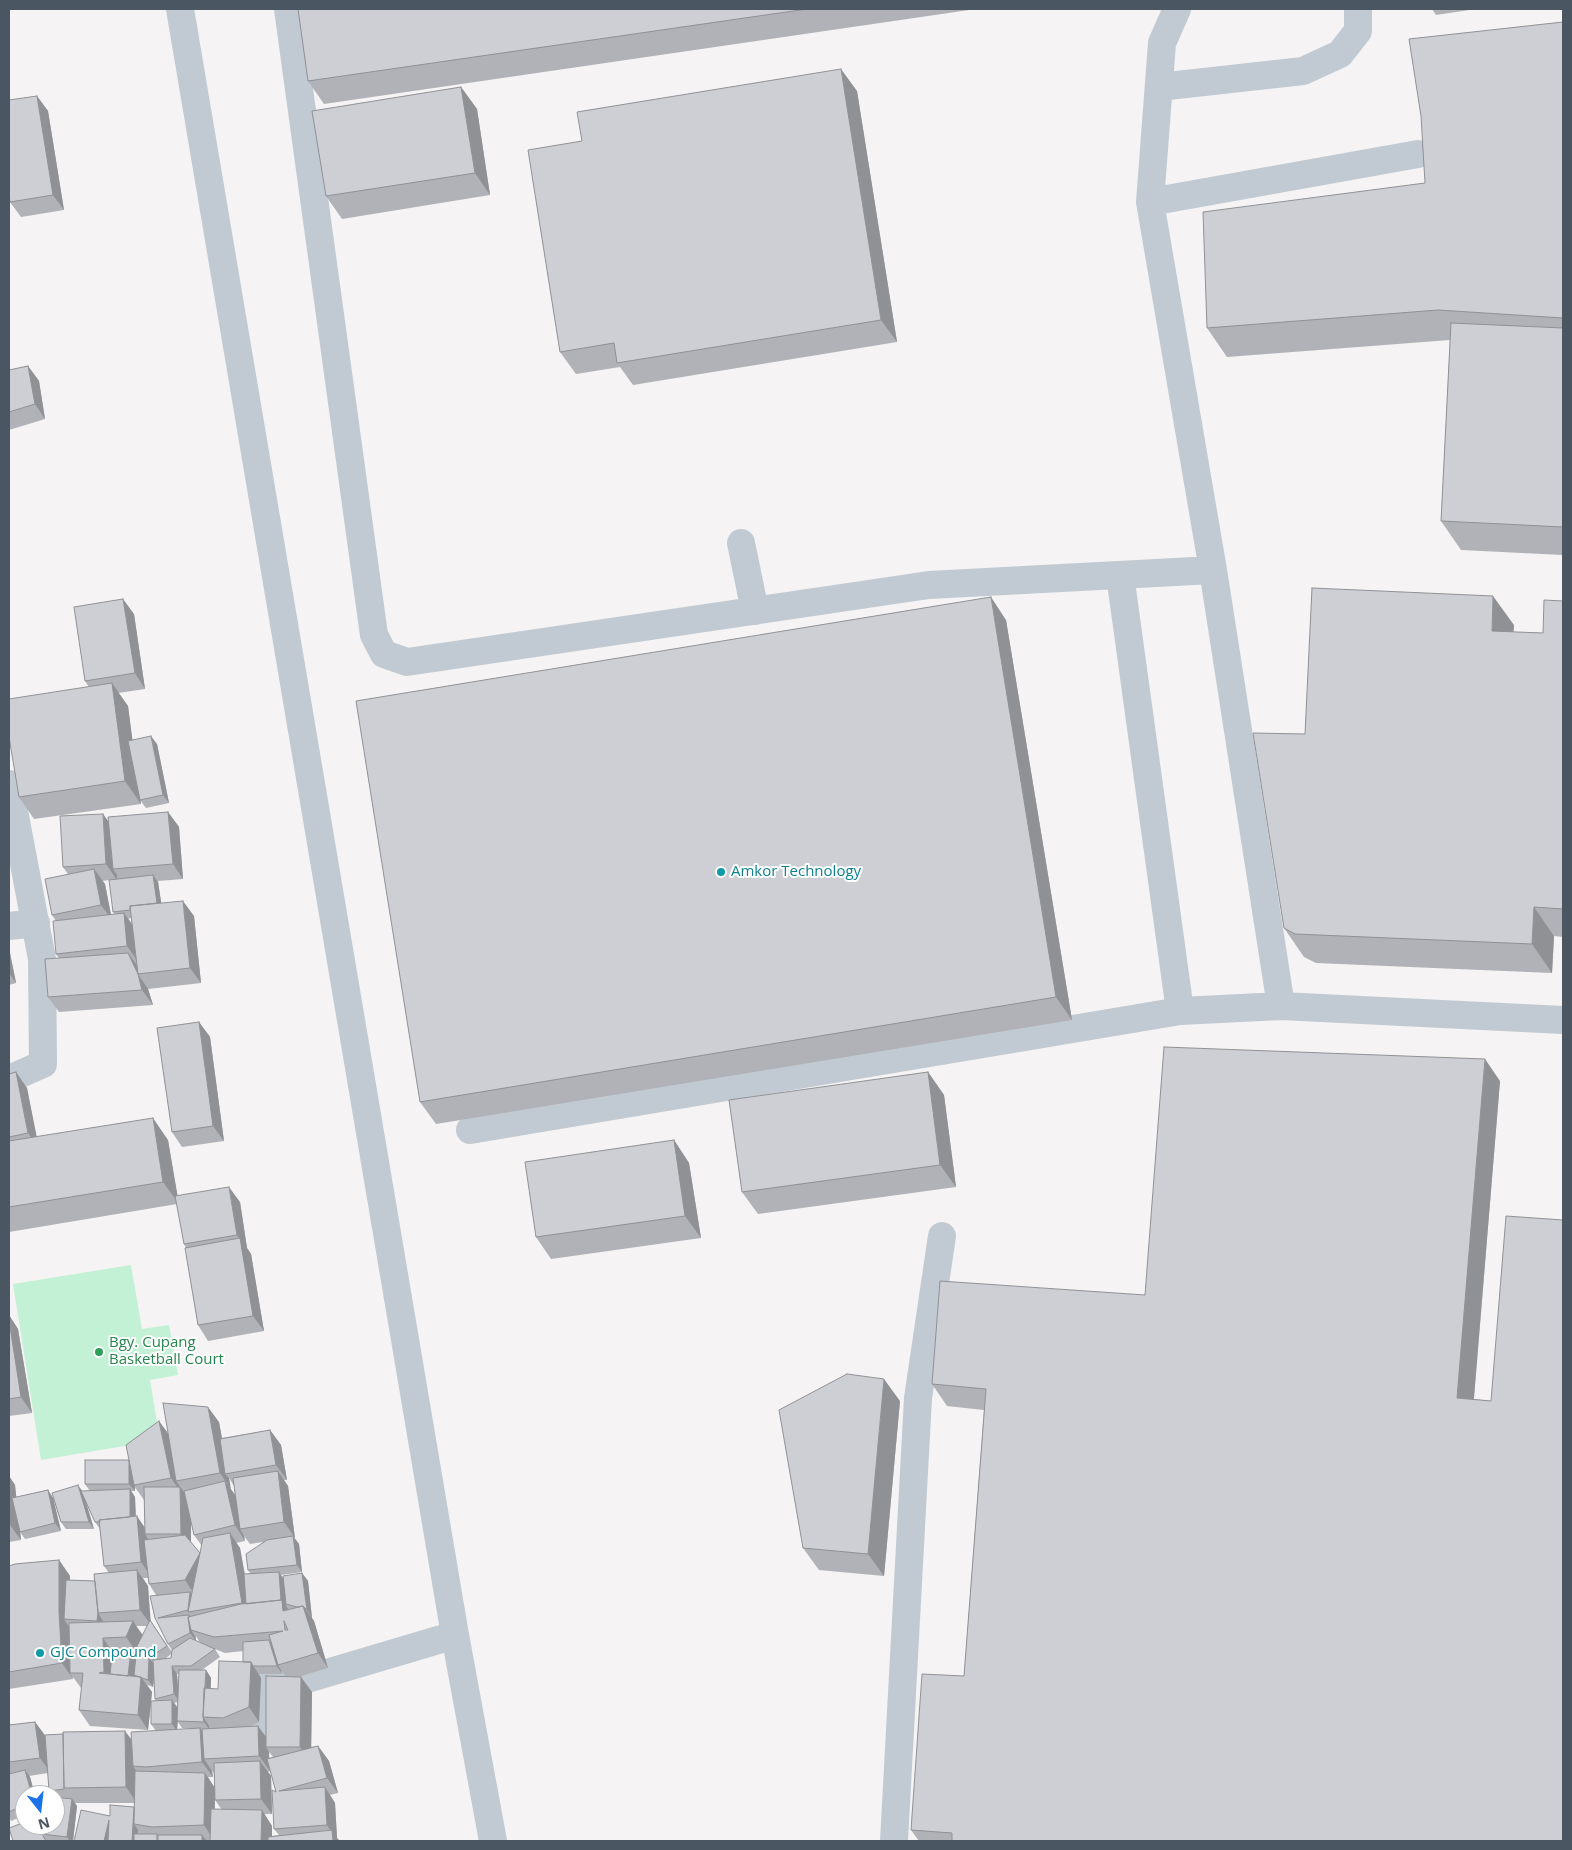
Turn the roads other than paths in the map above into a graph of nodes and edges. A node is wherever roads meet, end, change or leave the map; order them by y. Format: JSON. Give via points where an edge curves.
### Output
{"nodes":[{"id":1,"x":180,"y":9,"type":"edge"},
{"id":2,"x":288,"y":9,"type":"edge"},
{"id":3,"x":1177,"y":9,"type":"edge"},
{"id":4,"x":1358,"y":9,"type":"edge"},
{"id":5,"x":1159,"y":88,"type":"junction"},
{"id":6,"x":1418,"y":154,"type":"dead end"},
{"id":7,"x":1150,"y":202,"type":"junction"},
{"id":8,"x":741,"y":543,"type":"dead end"},
{"id":9,"x":1213,"y":570,"type":"junction"},
{"id":10,"x":1120,"y":575,"type":"junction"},
{"id":11,"x":756,"y":610,"type":"junction"},
{"id":12,"x":9,"y":784,"type":"edge"},
{"id":13,"x":36,"y":923,"type":"junction"},
{"id":14,"x":9,"y":926,"type":"edge"},
{"id":15,"x":1281,"y":1006,"type":"junction"},
{"id":16,"x":1180,"y":1011,"type":"junction"},
{"id":17,"x":1563,"y":1020,"type":"edge"},
{"id":18,"x":9,"y":1079,"type":"edge"},
{"id":19,"x":470,"y":1130,"type":"dead end"},
{"id":20,"x":942,"y":1236,"type":"dead end"},
{"id":21,"x":455,"y":1635,"type":"junction"},
{"id":22,"x":206,"y":1739,"type":"edge"},
{"id":23,"x":493,"y":1841,"type":"edge"},
{"id":24,"x":894,"y":1841,"type":"edge"}],
"edges":[{"from":1,"to":21,"type":"street"},
{"from":2,"to":11,"type":"street","via":[[374,635],[384,654],[407,662]]},
{"from":3,"to":5,"type":"street","via":[[1162,44]]},
{"from":4,"to":5,"type":"street","via":[[1358,31],[1340,54],[1303,71]]},
{"from":5,"to":7,"type":"street"},
{"from":6,"to":7,"type":"street"},
{"from":7,"to":9,"type":"street"},
{"from":8,"to":11,"type":"street"},
{"from":9,"to":10,"type":"street"},
{"from":9,"to":15,"type":"street"},
{"from":10,"to":11,"type":"street","via":[[930,585]]},
{"from":10,"to":16,"type":"street"},
{"from":12,"to":13,"type":"street"},
{"from":13,"to":14,"type":"street"},
{"from":13,"to":18,"type":"street","via":[[42,959],[43,1064]]},
{"from":15,"to":16,"type":"street"},
{"from":15,"to":17,"type":"street"},
{"from":16,"to":19,"type":"street"},
{"from":20,"to":24,"type":"street","via":[[918,1398]]},
{"from":21,"to":22,"type":"street","via":[[300,1681],[275,1681],[268,1684],[265,1692],[265,1733],[258,1737]]},
{"from":21,"to":23,"type":"street"}]}
